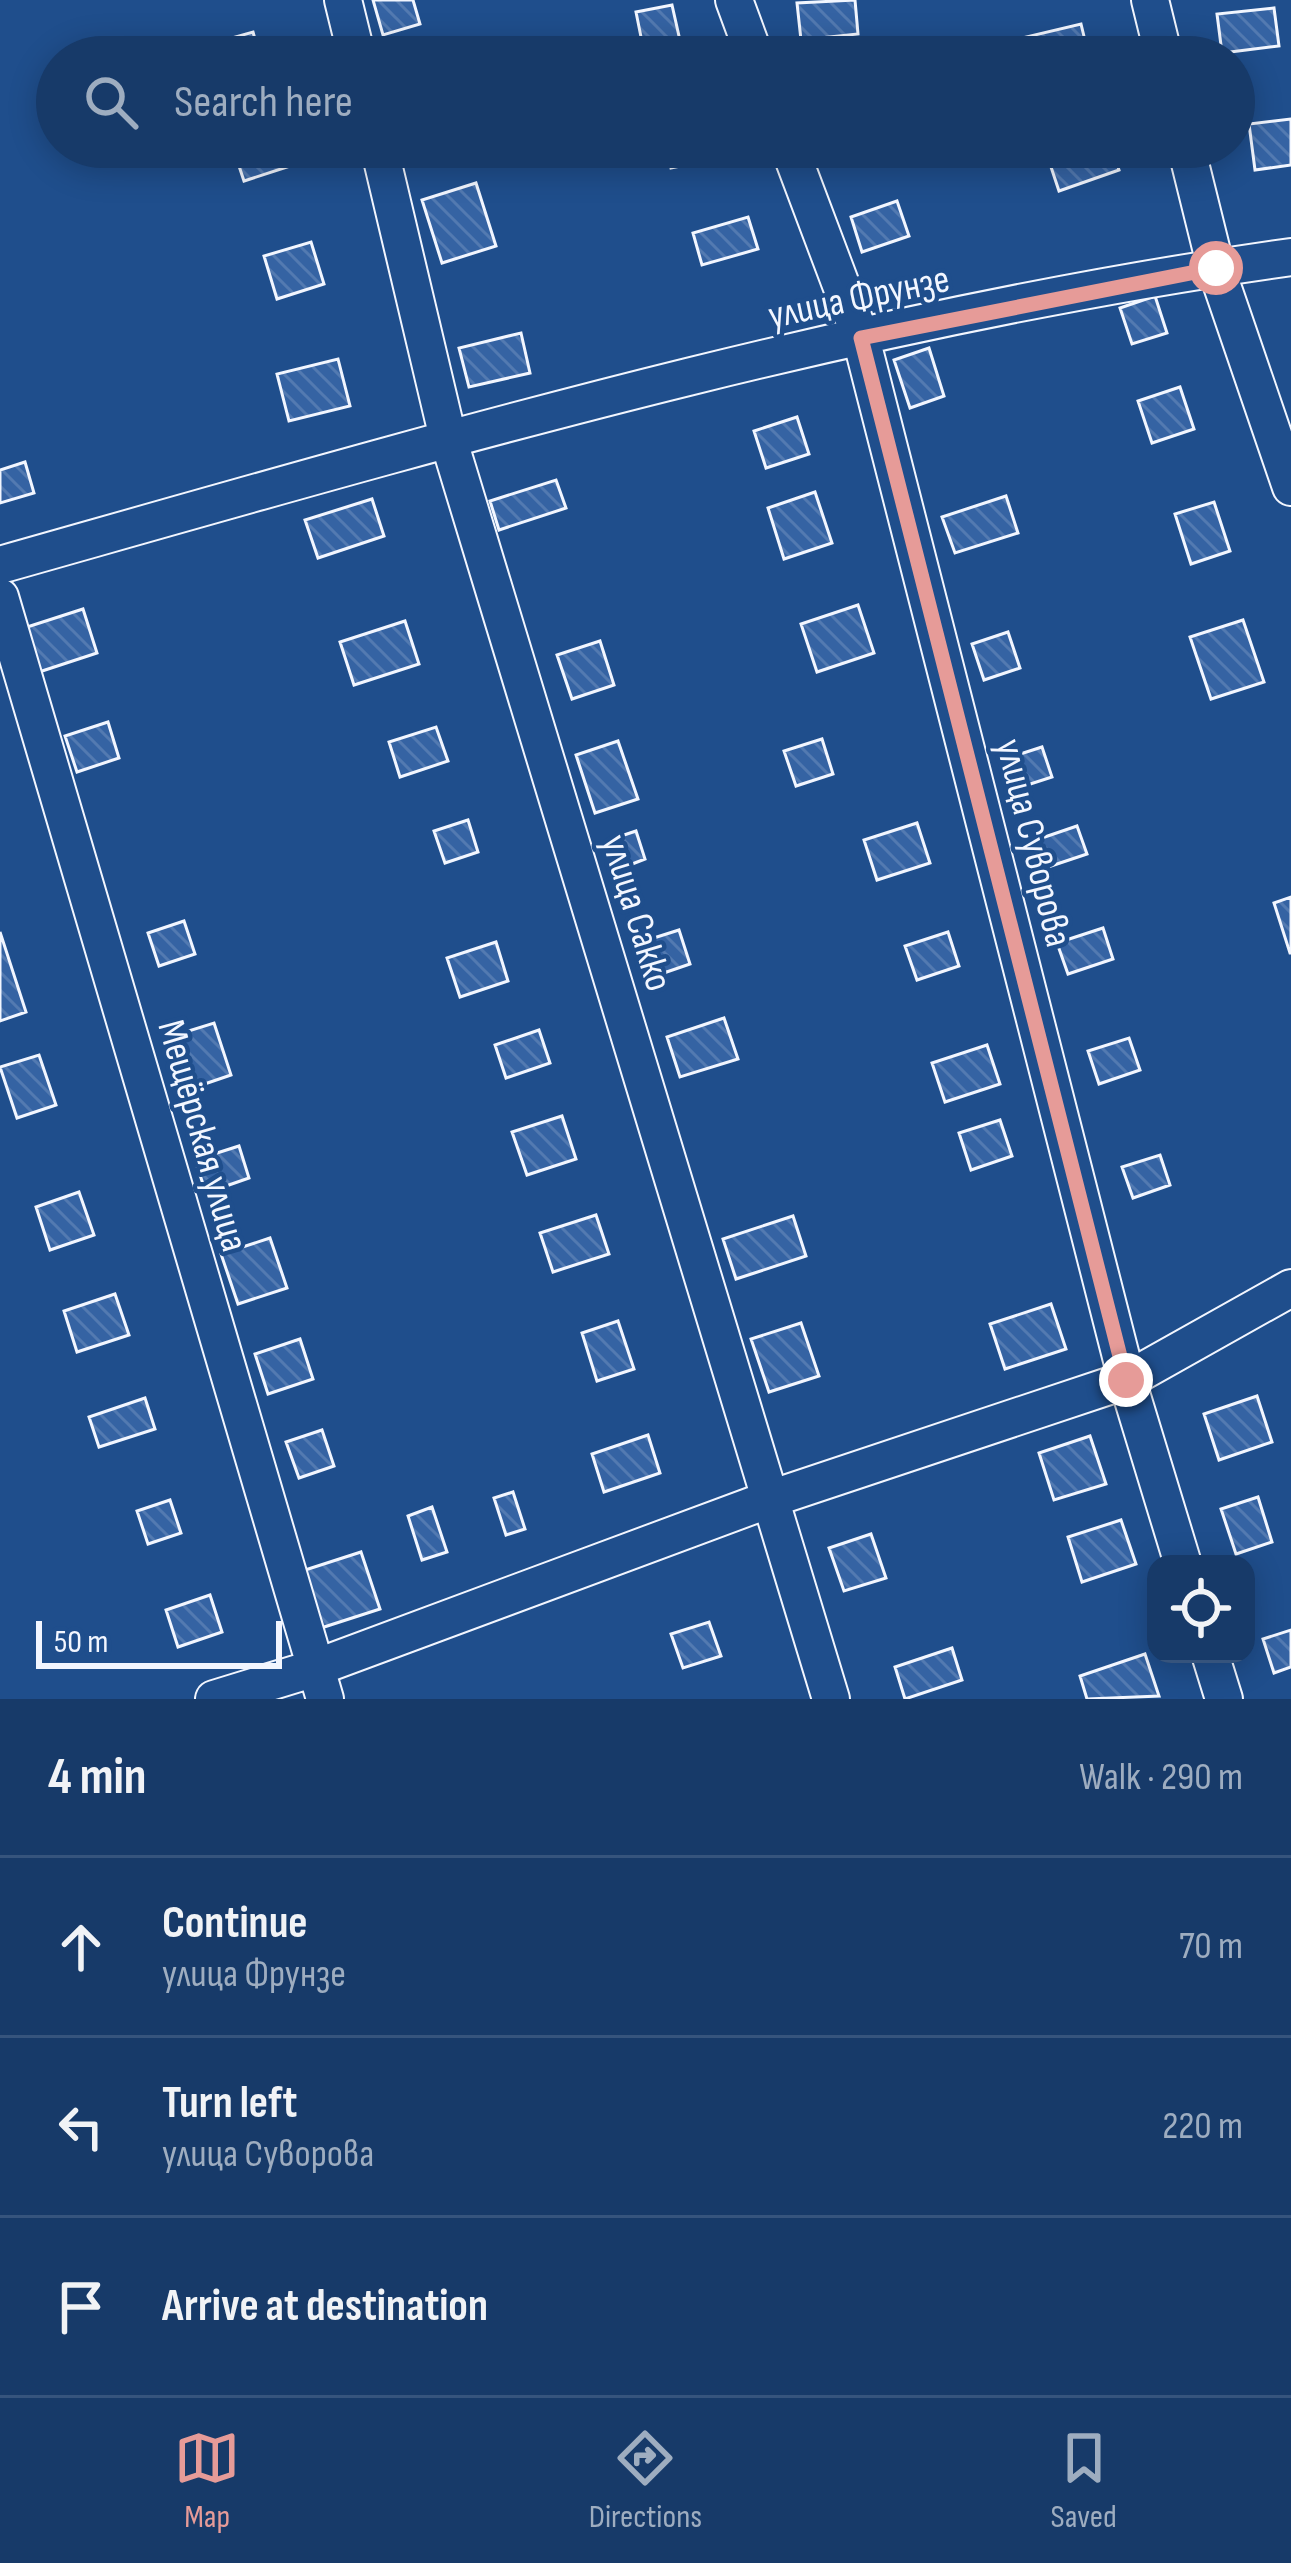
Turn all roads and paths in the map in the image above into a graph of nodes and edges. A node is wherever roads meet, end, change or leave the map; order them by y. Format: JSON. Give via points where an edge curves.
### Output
{"nodes":[{"id":1,"x":344,"y":0,"type":"edge"},
{"id":2,"x":734,"y":0,"type":"edge"},
{"id":3,"x":1150,"y":0,"type":"edge"},
{"id":4,"x":352,"y":36,"type":"edge"},
{"id":5,"x":747,"y":36,"type":"edge"},
{"id":6,"x":1159,"y":36,"type":"edge"},
{"id":7,"x":384,"y":168,"type":"edge"},
{"id":8,"x":797,"y":168,"type":"edge"},
{"id":9,"x":1191,"y":168,"type":"edge"},
{"id":10,"x":1291,"y":257,"type":"edge"},
{"id":11,"x":1216,"y":268,"type":"junction"},
{"id":12,"x":861,"y":338,"type":"junction"},
{"id":13,"x":448,"y":438,"type":"junction"},
{"id":14,"x":1291,"y":487,"type":"edge"},
{"id":15,"x":0,"y":565,"type":"edge"},
{"id":16,"x":0,"y":597,"type":"edge"},
{"id":17,"x":1291,"y":1288,"type":"edge"},
{"id":18,"x":1126,"y":1380,"type":"junction"},
{"id":19,"x":770,"y":1499,"type":"junction"},
{"id":20,"x":1180,"y":1555,"type":"edge"},
{"id":21,"x":1213,"y":1663,"type":"edge"},
{"id":22,"x":320,"y":1683,"type":"edge"},
{"id":23,"x":214,"y":1699,"type":"edge"},
{"id":24,"x":831,"y":1699,"type":"edge"},
{"id":25,"x":1224,"y":1699,"type":"edge"}],
"edges":[{"from":1,"to":4,"type":"street"},
{"from":2,"to":5,"type":"street"},
{"from":3,"to":6,"type":"street"},
{"from":7,"to":13,"type":"street","name":"улица Сакко"},
{"from":8,"to":12,"type":"street","name":"улица Суворова"},
{"from":9,"to":11,"type":"street"},
{"from":10,"to":11,"type":"street","name":"улица Фрунзе"},
{"from":11,"to":12,"type":"street","name":"улица Фрунзе"},
{"from":11,"to":14,"type":"street"},
{"from":12,"to":13,"type":"street","name":"улица Фрунзе"},
{"from":12,"to":18,"type":"street","name":"улица Суворова"},
{"from":13,"to":15,"type":"street","name":"улица Фрунзе"},
{"from":13,"to":19,"type":"street","name":"улица Сакко"},
{"from":16,"to":22,"type":"street","name":"Мещёрская улица"},
{"from":17,"to":18,"type":"street"},
{"from":18,"to":19,"type":"street"},
{"from":18,"to":20,"type":"street","name":"улица Суворова"},
{"from":19,"to":22,"type":"street"},
{"from":19,"to":24,"type":"street","name":"улица Сакко"},
{"from":21,"to":25,"type":"street"},
{"from":22,"to":23,"type":"street"}]}
